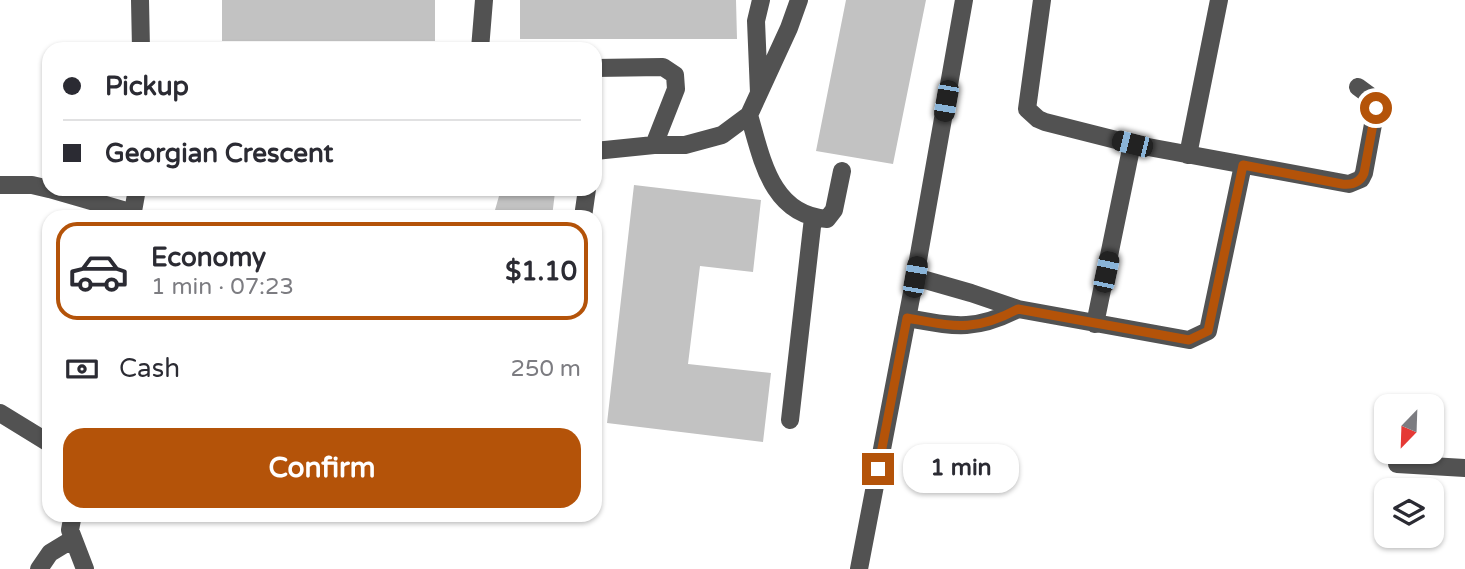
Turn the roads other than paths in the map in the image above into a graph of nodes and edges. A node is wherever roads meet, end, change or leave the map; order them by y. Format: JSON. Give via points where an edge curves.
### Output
{"nodes":[{"id":1,"x":140,"y":0,"type":"edge"},
{"id":2,"x":484,"y":0,"type":"edge"},
{"id":3,"x":761,"y":0,"type":"edge"},
{"id":4,"x":799,"y":0,"type":"edge"},
{"id":5,"x":964,"y":0,"type":"edge"},
{"id":6,"x":1042,"y":0,"type":"edge"},
{"id":7,"x":1219,"y":0,"type":"edge"},
{"id":8,"x":141,"y":42,"type":"edge"},
{"id":9,"x":481,"y":42,"type":"edge"},
{"id":10,"x":602,"y":68,"type":"edge"},
{"id":11,"x":1358,"y":88,"type":"dead end"},
{"id":12,"x":759,"y":97,"type":"junction"},
{"id":13,"x":749,"y":115,"type":"junction"},
{"id":14,"x":1132,"y":144,"type":"junction"},
{"id":15,"x":654,"y":145,"type":"junction"},
{"id":16,"x":602,"y":150,"type":"edge"},
{"id":17,"x":1188,"y":155,"type":"junction"},
{"id":18,"x":1243,"y":165,"type":"junction"},
{"id":19,"x":842,"y":171,"type":"dead end"},
{"id":20,"x":0,"y":185,"type":"edge"},
{"id":21,"x":42,"y":187,"type":"edge"},
{"id":22,"x":72,"y":196,"type":"edge"},
{"id":23,"x":116,"y":210,"type":"edge"},
{"id":24,"x":813,"y":218,"type":"junction"},
{"id":25,"x":915,"y":277,"type":"junction"},
{"id":26,"x":1018,"y":309,"type":"junction"},
{"id":27,"x":907,"y":318,"type":"junction"},
{"id":28,"x":1095,"y":324,"type":"junction"},
{"id":29,"x":0,"y":413,"type":"edge"},
{"id":30,"x":790,"y":420,"type":"dead end"},
{"id":31,"x":42,"y":439,"type":"edge"},
{"id":32,"x":1396,"y":464,"type":"dead end"},
{"id":33,"x":1465,"y":468,"type":"edge"},
{"id":34,"x":72,"y":522,"type":"edge"},
{"id":35,"x":73,"y":539,"type":"junction"},
{"id":36,"x":83,"y":565,"type":"edge"},
{"id":37,"x":39,"y":569,"type":"edge"},
{"id":38,"x":859,"y":569,"type":"edge"}],
"edges":[{"from":1,"to":8,"type":"street"},
{"from":2,"to":9,"type":"street"},
{"from":3,"to":12,"type":"street","via":[[756,21]]},
{"from":4,"to":12,"type":"street"},
{"from":5,"to":25,"type":"street"},
{"from":6,"to":14,"type":"street","via":[[1027,109],[1038,120]]},
{"from":7,"to":17,"type":"street"},
{"from":10,"to":15,"type":"street","via":[[663,67],[675,75],[676,89]]},
{"from":11,"to":18,"type":"street","via":[[1373,98],[1376,108],[1361,179],[1342,184]]},
{"from":12,"to":13,"type":"street"},
{"from":13,"to":15,"type":"street","via":[[722,135],[685,145]]},
{"from":13,"to":24,"type":"street","via":[[773,187]]},
{"from":14,"to":17,"type":"street"},
{"from":14,"to":28,"type":"street"},
{"from":15,"to":16,"type":"street"},
{"from":17,"to":18,"type":"street"},
{"from":18,"to":28,"type":"street","via":[[1208,331],[1189,340]]},
{"from":19,"to":24,"type":"street","via":[[834,210],[827,219]]},
{"from":20,"to":21,"type":"street"},
{"from":22,"to":23,"type":"street"},
{"from":24,"to":30,"type":"street"},
{"from":25,"to":26,"type":"street"},
{"from":25,"to":27,"type":"street"},
{"from":26,"to":27,"type":"street","via":[[992,322],[962,327]]},
{"from":26,"to":28,"type":"street"},
{"from":27,"to":38,"type":"street"},
{"from":29,"to":31,"type":"street"},
{"from":32,"to":33,"type":"street"},
{"from":34,"to":35,"type":"street"},
{"from":35,"to":36,"type":"street"},
{"from":35,"to":37,"type":"street","via":[[50,552]]}]}
